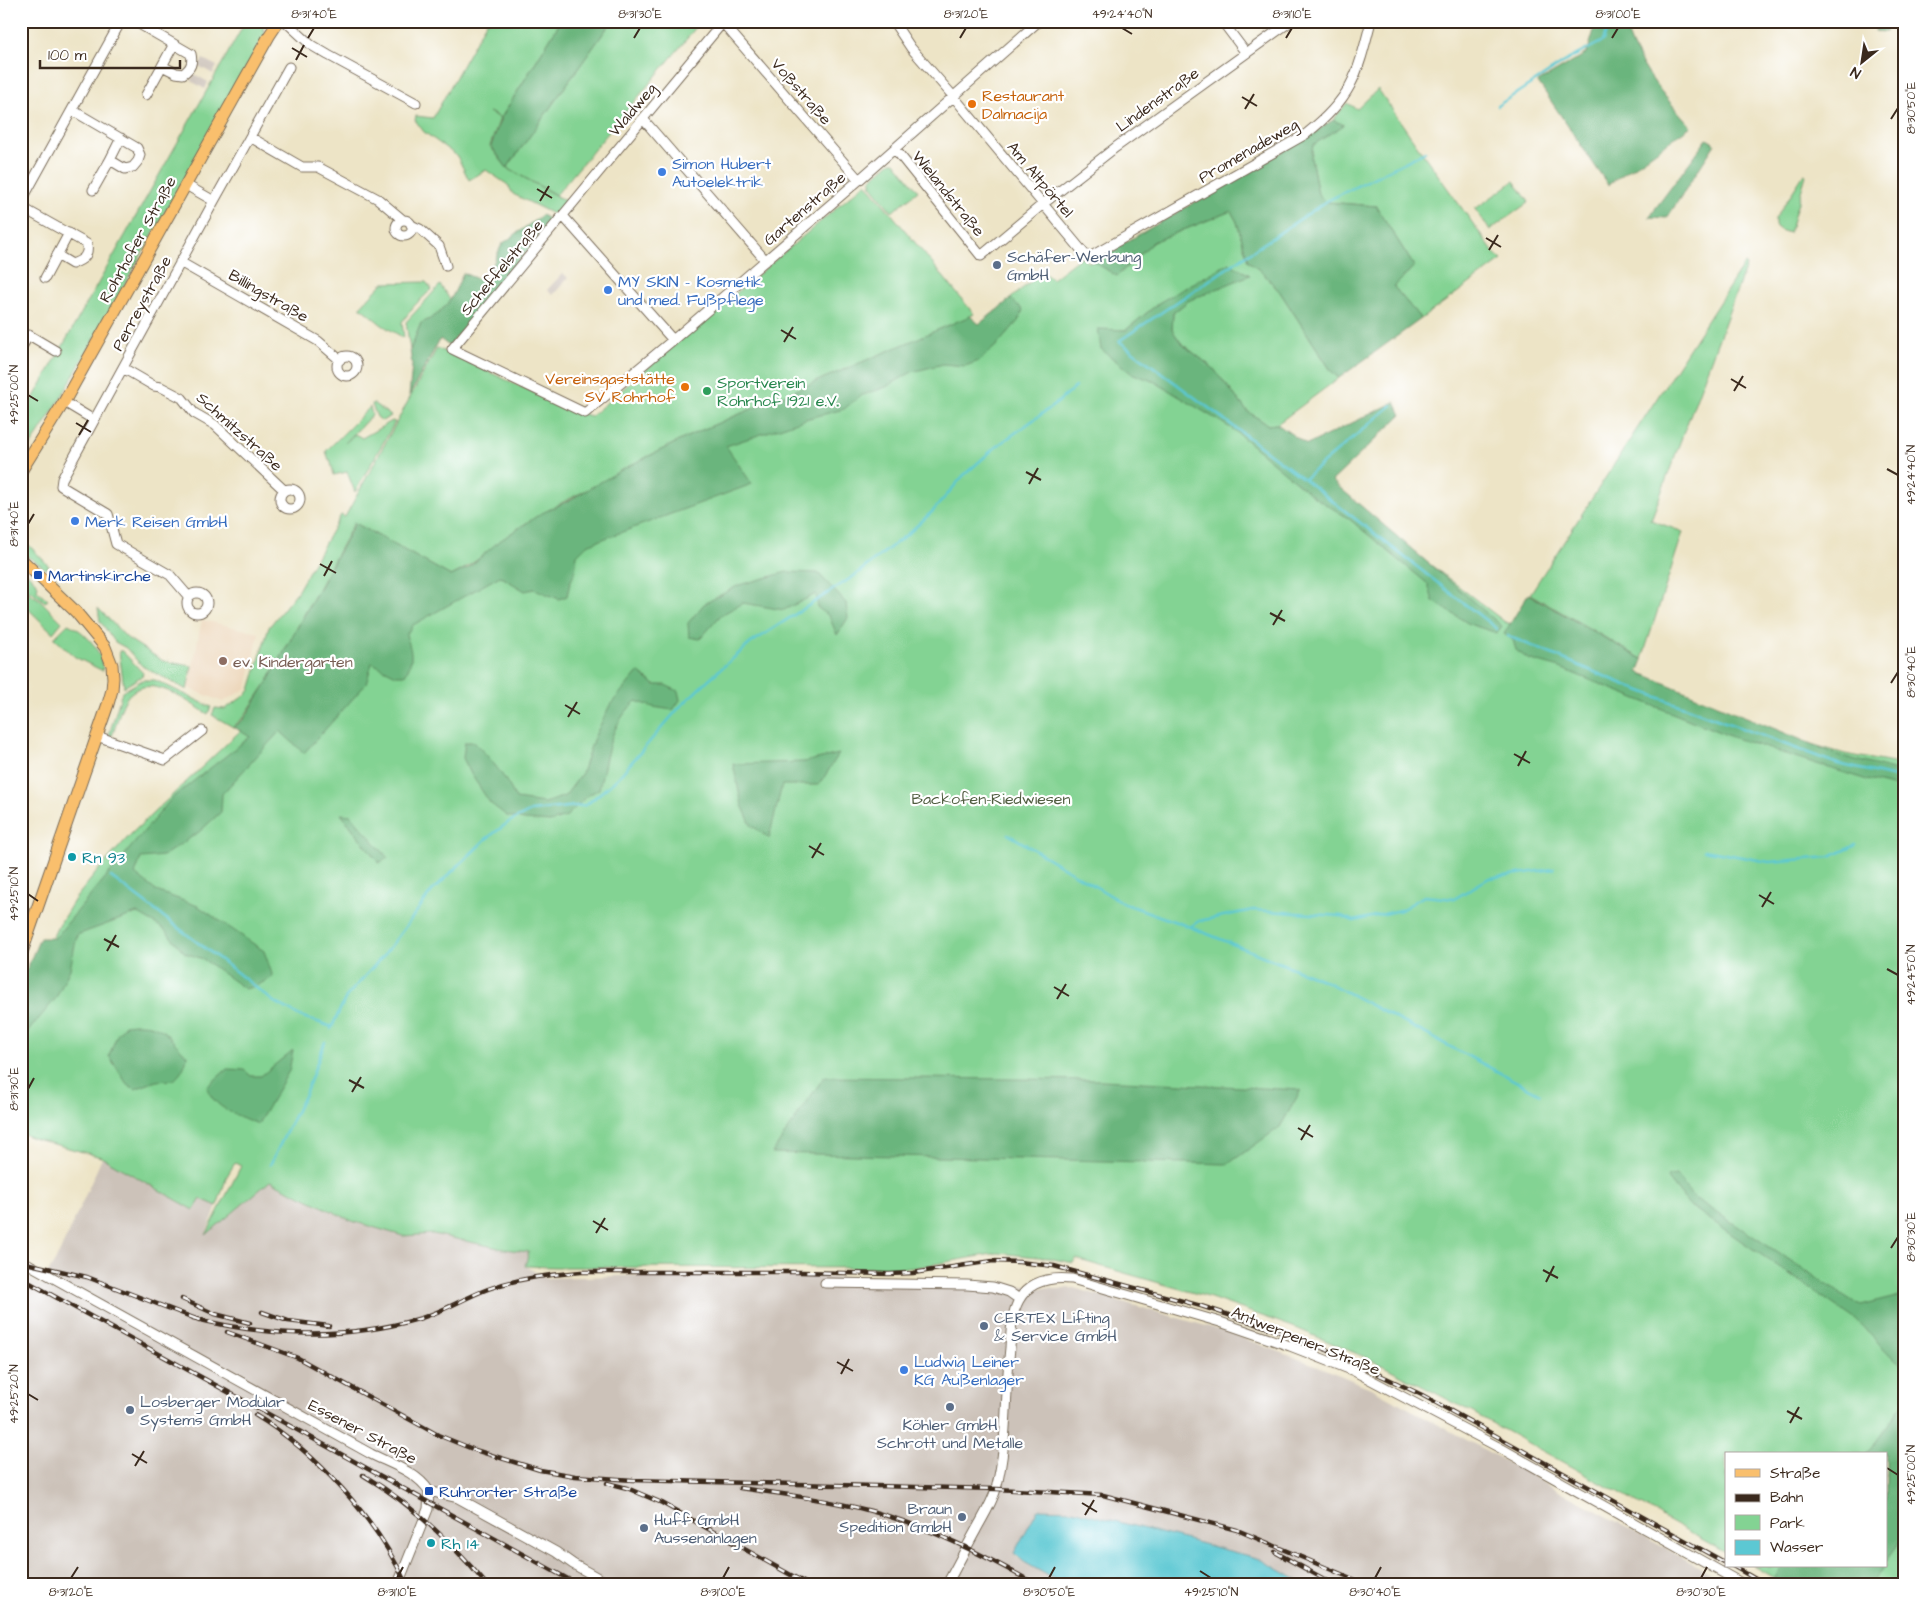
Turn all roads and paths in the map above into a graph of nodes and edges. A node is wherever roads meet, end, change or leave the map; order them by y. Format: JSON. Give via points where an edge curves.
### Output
{"nodes":[{"id":1,"x":121,"y":21,"type":"edge"},
{"id":2,"x":134,"y":21,"type":"edge"},
{"id":3,"x":279,"y":21,"type":"edge"},
{"id":4,"x":285,"y":21,"type":"edge"},
{"id":5,"x":893,"y":21,"type":"edge"},
{"id":6,"x":1039,"y":21,"type":"edge"},
{"id":7,"x":1222,"y":21,"type":"edge"},
{"id":8,"x":1291,"y":21,"type":"edge"},
{"id":9,"x":1370,"y":21,"type":"edge"},
{"id":10,"x":723,"y":22,"type":"edge"},
{"id":11,"x":174,"y":44,"type":"junction"},
{"id":12,"x":1246,"y":53,"type":"junction"},
{"id":13,"x":162,"y":66,"type":"junction"},
{"id":14,"x":289,"y":67,"type":"dead end"},
{"id":15,"x":146,"y":94,"type":"dead end"},
{"id":16,"x":953,"y":96,"type":"junction"},
{"id":17,"x":416,"y":103,"type":"dead end"},
{"id":18,"x":72,"y":110,"type":"junction"},
{"id":19,"x":643,"y":119,"type":"junction"},
{"id":20,"x":250,"y":137,"type":"junction"},
{"id":21,"x":122,"y":138,"type":"junction"},
{"id":22,"x":895,"y":149,"type":"junction"},
{"id":23,"x":110,"y":160,"type":"junction"},
{"id":24,"x":859,"y":180,"type":"junction"},
{"id":25,"x":186,"y":185,"type":"junction"},
{"id":26,"x":93,"y":190,"type":"dead end"},
{"id":27,"x":214,"y":201,"type":"junction"},
{"id":28,"x":21,"y":202,"type":"edge"},
{"id":29,"x":1043,"y":204,"type":"junction"},
{"id":30,"x":21,"y":207,"type":"edge"},
{"id":31,"x":563,"y":216,"type":"junction"},
{"id":32,"x":69,"y":233,"type":"junction"},
{"id":33,"x":57,"y":255,"type":"junction"},
{"id":34,"x":981,"y":256,"type":"joint"},
{"id":35,"x":1088,"y":258,"type":"joint"},
{"id":36,"x":766,"y":261,"type":"junction"},
{"id":37,"x":180,"y":262,"type":"junction"},
{"id":38,"x":446,"y":266,"type":"dead end"},
{"id":39,"x":45,"y":278,"type":"dead end"},
{"id":40,"x":25,"y":333,"type":"edge"},
{"id":41,"x":674,"y":340,"type":"junction"},
{"id":42,"x":21,"y":348,"type":"edge"},
{"id":43,"x":56,"y":351,"type":"dead end"},
{"id":44,"x":340,"y":360,"type":"dead end"},
{"id":45,"x":123,"y":368,"type":"junction"},
{"id":46,"x":64,"y":402,"type":"junction"},
{"id":47,"x":585,"y":414,"type":"joint"},
{"id":48,"x":94,"y":420,"type":"junction"},
{"id":49,"x":21,"y":471,"type":"edge"},
{"id":50,"x":284,"y":490,"type":"dead end"},
{"id":51,"x":21,"y":558,"type":"edge"},
{"id":52,"x":189,"y":597,"type":"dead end"},
{"id":53,"x":202,"y":731,"type":"dead end"},
{"id":54,"x":97,"y":736,"type":"junction"},
{"id":55,"x":21,"y":955,"type":"edge"},
{"id":56,"x":21,"y":1260,"type":"edge"},
{"id":57,"x":825,"y":1283,"type":"dead end"},
{"id":58,"x":1019,"y":1300,"type":"junction"},
{"id":59,"x":429,"y":1491,"type":"junction"},
{"id":60,"x":398,"y":1584,"type":"edge"},
{"id":61,"x":609,"y":1584,"type":"edge"},
{"id":62,"x":947,"y":1584,"type":"edge"},
{"id":63,"x":1743,"y":1584,"type":"edge"}],
"edges":[{"from":1,"to":18,"type":"street"},
{"from":2,"to":11,"type":"street"},
{"from":3,"to":25,"type":"main road","name":"Rohrhofer Straße"},
{"from":4,"to":17,"type":"street","via":[[311,45]]},
{"from":5,"to":16,"type":"street","name":"Am Altpörtel","via":[[911,48]]},
{"from":6,"to":16,"type":"street","name":"Gartenstraße"},
{"from":7,"to":12,"type":"street"},
{"from":8,"to":12,"type":"street","name":"Lindenstraße"},
{"from":9,"to":35,"type":"street","name":"Promenadeweg","via":[[1355,78],[1326,118],[1306,134]]},
{"from":10,"to":19,"type":"street","name":"Waldweg"},
{"from":10,"to":24,"type":"street","name":"Voßstraße"},
{"from":11,"to":13,"type":"street"},
{"from":11,"to":13,"type":"street","via":[[191,54],[193,60],[189,69],[184,74]]},
{"from":12,"to":29,"type":"street","name":"Lindenstraße"},
{"from":13,"to":15,"type":"street"},
{"from":14,"to":20,"type":"street","name":"Perreystraße"},
{"from":16,"to":22,"type":"street","name":"Gartenstraße"},
{"from":16,"to":29,"type":"street","name":"Am Altpörtel"},
{"from":18,"to":21,"type":"street"},
{"from":18,"to":28,"type":"street"},
{"from":19,"to":31,"type":"street","name":"Waldweg"},
{"from":19,"to":36,"type":"street"},
{"from":20,"to":27,"type":"street","name":"Perreystraße"},
{"from":20,"to":38,"type":"street","via":[[302,168],[318,167],[378,199],[439,246]]},
{"from":21,"to":23,"type":"street"},
{"from":21,"to":23,"type":"street","via":[[138,148],[138,161],[125,169]]},
{"from":22,"to":24,"type":"street","name":"Gartenstraße"},
{"from":22,"to":34,"type":"street","name":"Wielandstraße"},
{"from":23,"to":26,"type":"street"},
{"from":24,"to":36,"type":"street","name":"Gartenstraße"},
{"from":25,"to":27,"type":"street"},
{"from":25,"to":46,"type":"main road","name":"Rohrhofer Straße"},
{"from":27,"to":37,"type":"street","name":"Perreystraße"},
{"from":29,"to":34,"type":"street","name":"Lindenstraße"},
{"from":29,"to":35,"type":"street","name":"Am Altpörtel"},
{"from":30,"to":32,"type":"street"},
{"from":31,"to":41,"type":"street","name":"Scheffelstraße"},
{"from":31,"to":47,"type":"street","name":"Scheffelstraße","via":[[452,349]]},
{"from":32,"to":33,"type":"street"},
{"from":32,"to":33,"type":"street","via":[[87,244],[86,256],[72,264]]},
{"from":33,"to":39,"type":"street"},
{"from":36,"to":41,"type":"street","name":"Gartenstraße"},
{"from":37,"to":44,"type":"street","name":"Billingstraße","via":[[318,341]]},
{"from":37,"to":45,"type":"street","name":"Perreystraße"},
{"from":40,"to":42,"type":"street"},
{"from":40,"to":43,"type":"street"},
{"from":41,"to":47,"type":"street","name":"Gartenstraße"},
{"from":45,"to":48,"type":"street","name":"Perreystraße"},
{"from":45,"to":50,"type":"street","name":"Schmitzstraße","via":[[182,398],[194,413],[215,425]]},
{"from":46,"to":48,"type":"street"},
{"from":46,"to":49,"type":"main road","name":"Rohrhofer Straße"},
{"from":48,"to":52,"type":"street","name":"Perreystraße","via":[[61,486],[108,514],[116,544],[170,575]]},
{"from":51,"to":54,"type":"main road","via":[[76,612],[108,653],[112,690]]},
{"from":53,"to":54,"type":"street","via":[[165,760]]},
{"from":54,"to":55,"type":"main road"},
{"from":56,"to":59,"type":"street","name":"Essener Straße","via":[[420,1479]]},
{"from":57,"to":58,"type":"street","via":[[967,1285],[1009,1292]]},
{"from":58,"to":62,"type":"street","via":[[1013,1320],[1002,1461],[996,1489]]},
{"from":58,"to":63,"type":"street","name":"Antwerpener Straße","via":[[1028,1289],[1043,1280],[1072,1279],[1220,1322],[1354,1371]]},
{"from":59,"to":60,"type":"street","via":[[428,1509]]},
{"from":59,"to":61,"type":"street","name":"Essener Straße","via":[[458,1498]]}]}
